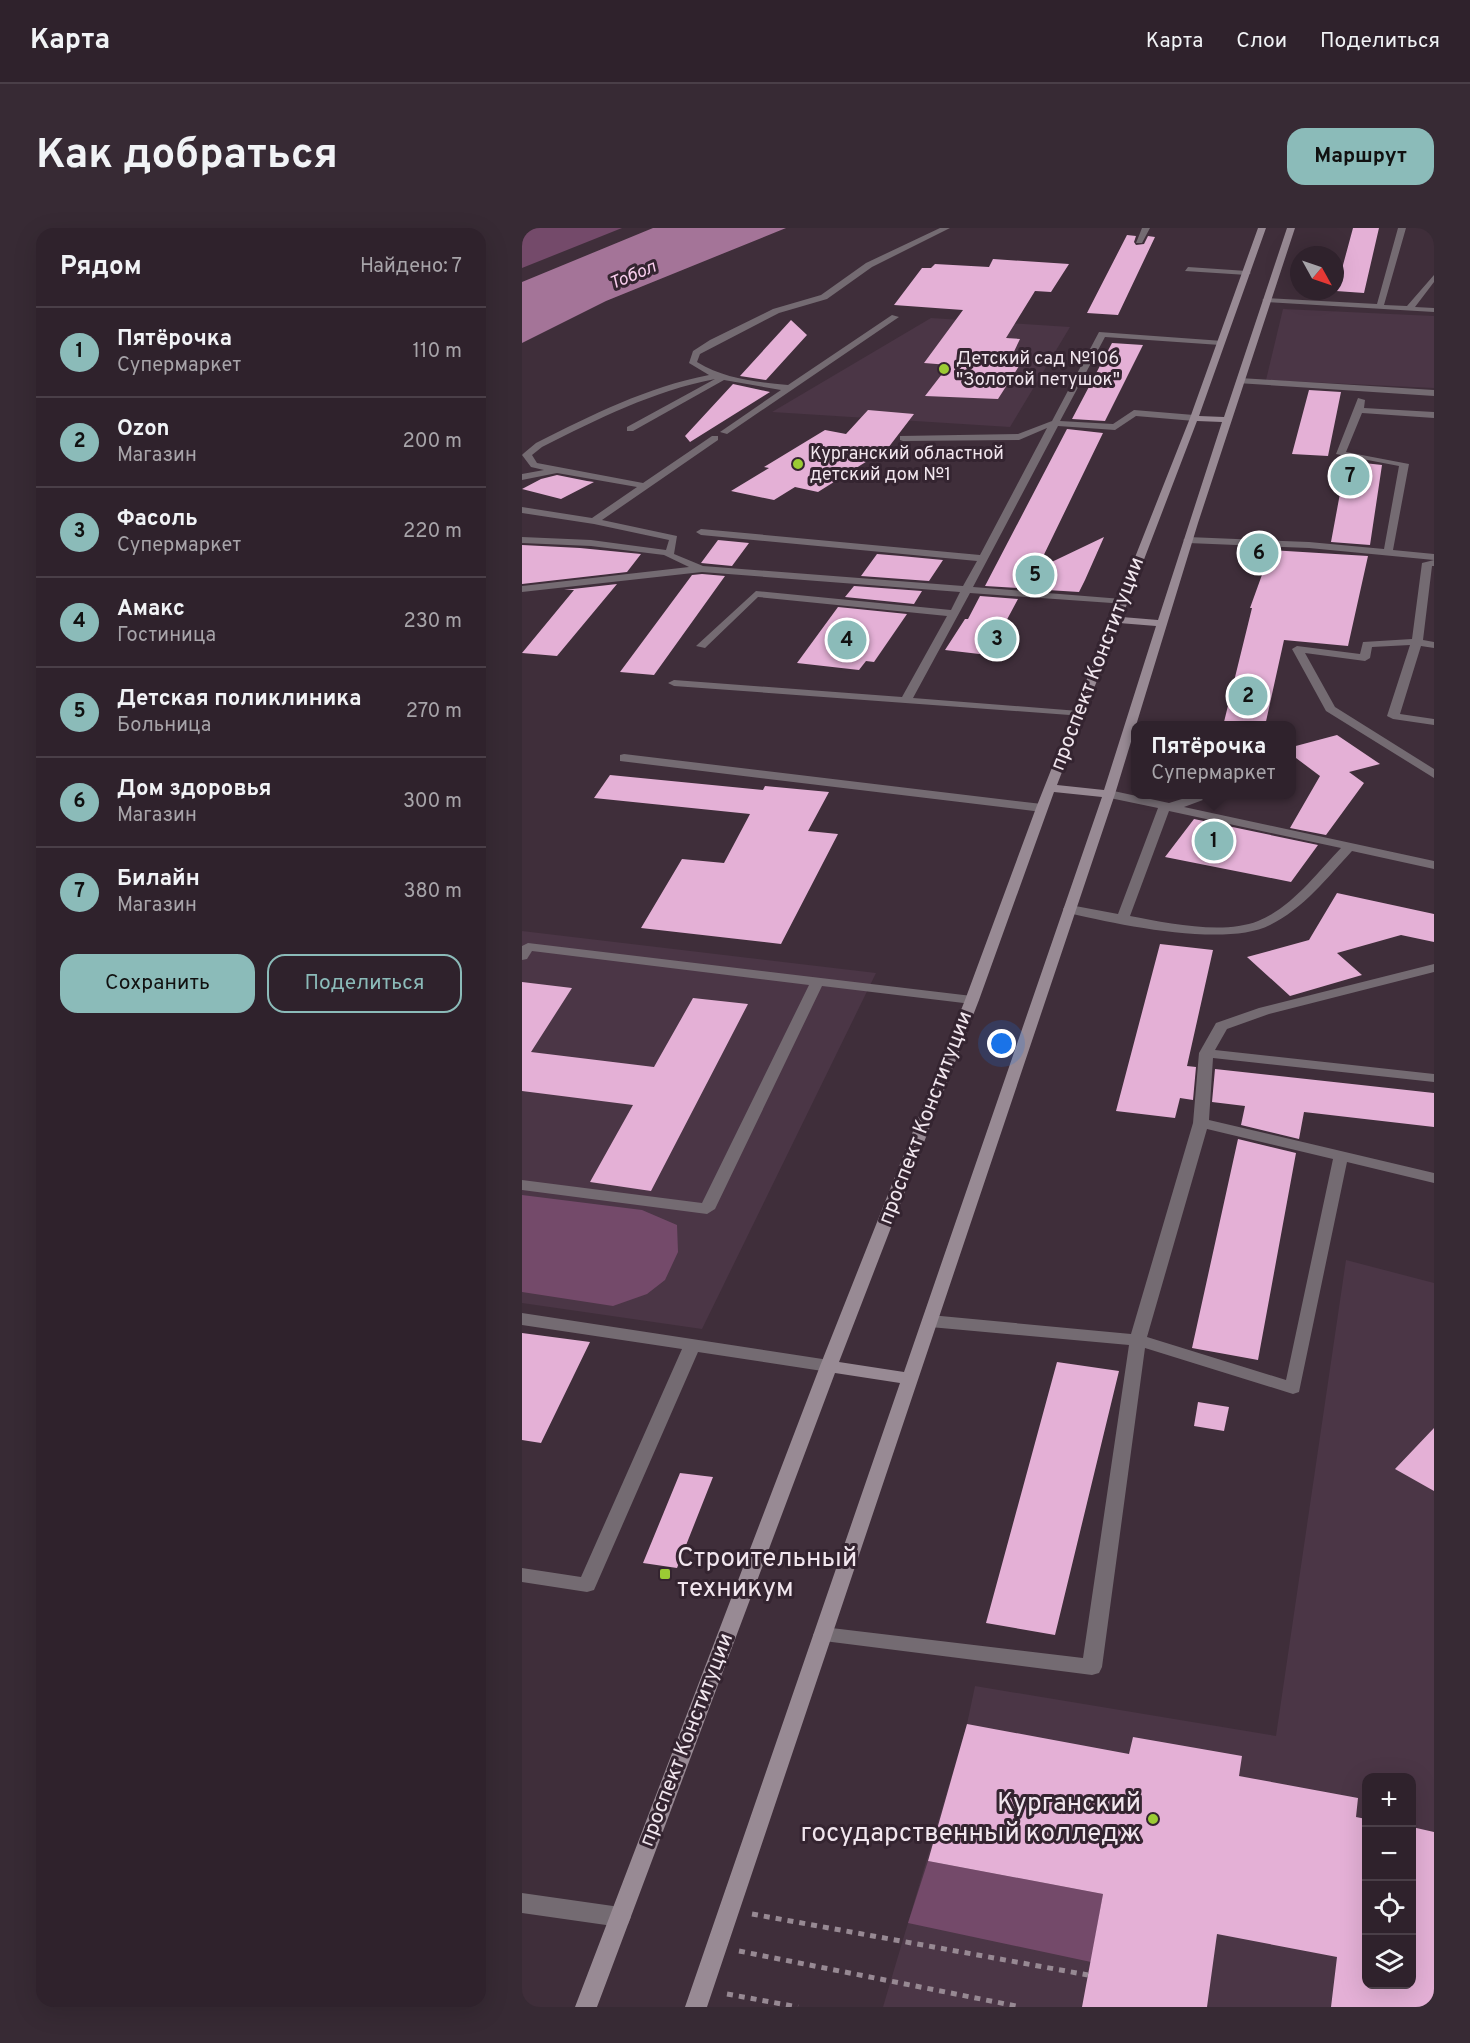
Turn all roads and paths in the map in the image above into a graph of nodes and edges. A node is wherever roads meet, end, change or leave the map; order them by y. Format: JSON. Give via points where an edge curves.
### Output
{"nodes":[{"id":1,"x":946,"y":228,"type":"edge"},
{"id":2,"x":1146,"y":228,"type":"edge"},
{"id":3,"x":1262,"y":228,"type":"edge"},
{"id":4,"x":1291,"y":228,"type":"edge"},
{"id":5,"x":1402,"y":228,"type":"edge"},
{"id":6,"x":1139,"y":241,"type":"dead end"},
{"id":7,"x":1188,"y":269,"type":"dead end"},
{"id":8,"x":1247,"y":273,"type":"junction"},
{"id":9,"x":1434,"y":277,"type":"edge"},
{"id":10,"x":1238,"y":298,"type":"junction"},
{"id":11,"x":1247,"y":298,"type":"dead end"},
{"id":12,"x":1261,"y":299,"type":"junction"},
{"id":13,"x":1380,"y":306,"type":"junction"},
{"id":14,"x":1410,"y":308,"type":"junction"},
{"id":15,"x":1434,"y":310,"type":"edge"},
{"id":16,"x":895,"y":317,"type":"dead end"},
{"id":17,"x":1220,"y":343,"type":"junction"},
{"id":18,"x":720,"y":377,"type":"junction"},
{"id":19,"x":1240,"y":381,"type":"junction"},
{"id":20,"x":790,"y":388,"type":"junction"},
{"id":21,"x":1363,"y":388,"type":"junction"},
{"id":22,"x":1434,"y":393,"type":"edge"},
{"id":23,"x":1359,"y":410,"type":"junction"},
{"id":24,"x":1434,"y":415,"type":"edge"},
{"id":25,"x":1194,"y":418,"type":"junction"},
{"id":26,"x":1227,"y":420,"type":"junction"},
{"id":27,"x":1053,"y":423,"type":"junction"},
{"id":28,"x":630,"y":429,"type":"dead end"},
{"id":29,"x":724,"y":432,"type":"dead end"},
{"id":30,"x":715,"y":438,"type":"dead end"},
{"id":31,"x":903,"y":438,"type":"dead end"},
{"id":32,"x":557,"y":470,"type":"junction"},
{"id":33,"x":522,"y":477,"type":"edge"},
{"id":34,"x":645,"y":486,"type":"junction"},
{"id":35,"x":522,"y":510,"type":"edge"},
{"id":36,"x":594,"y":521,"type":"junction"},
{"id":37,"x":701,"y":532,"type":"dead end"},
{"id":38,"x":522,"y":540,"type":"edge"},
{"id":39,"x":1188,"y":540,"type":"junction"},
{"id":40,"x":669,"y":553,"type":"junction"},
{"id":41,"x":1388,"y":553,"type":"junction"},
{"id":42,"x":1434,"y":557,"type":"edge"},
{"id":43,"x":981,"y":558,"type":"junction"},
{"id":44,"x":1434,"y":563,"type":"edge"},
{"id":45,"x":702,"y":569,"type":"junction"},
{"id":46,"x":522,"y":589,"type":"edge"},
{"id":47,"x":964,"y":590,"type":"junction"},
{"id":48,"x":1122,"y":602,"type":"junction"},
{"id":49,"x":954,"y":613,"type":"junction"},
{"id":50,"x":1115,"y":620,"type":"junction"},
{"id":51,"x":1161,"y":623,"type":"junction"},
{"id":52,"x":1417,"y":642,"type":"junction"},
{"id":53,"x":1434,"y":645,"type":"edge"},
{"id":54,"x":701,"y":646,"type":"dead end"},
{"id":55,"x":674,"y":683,"type":"dead end"},
{"id":56,"x":906,"y":701,"type":"junction"},
{"id":57,"x":1079,"y":714,"type":"junction"},
{"id":58,"x":1131,"y":721,"type":"edge"},
{"id":59,"x":1131,"y":722,"type":"edge"},
{"id":60,"x":1434,"y":722,"type":"edge"},
{"id":61,"x":624,"y":758,"type":"dead end"},
{"id":62,"x":1434,"y":774,"type":"edge"},
{"id":63,"x":1050,"y":788,"type":"junction"},
{"id":64,"x":1109,"y":794,"type":"junction"},
{"id":65,"x":1131,"y":799,"type":"edge"},
{"id":66,"x":1131,"y":799,"type":"edge"},
{"id":67,"x":1198,"y":799,"type":"edge"},
{"id":68,"x":1167,"y":807,"type":"junction"},
{"id":69,"x":1042,"y":808,"type":"junction"},
{"id":70,"x":1350,"y":846,"type":"junction"},
{"id":71,"x":1434,"y":865,"type":"edge"},
{"id":72,"x":1070,"y":909,"type":"junction"},
{"id":73,"x":1124,"y":918,"type":"junction"},
{"id":74,"x":522,"y":956,"type":"edge"},
{"id":75,"x":1434,"y":968,"type":"edge"},
{"id":76,"x":817,"y":983,"type":"junction"},
{"id":77,"x":972,"y":1000,"type":"junction"},
{"id":78,"x":1206,"y":1053,"type":"junction"},
{"id":79,"x":1434,"y":1078,"type":"edge"},
{"id":80,"x":1201,"y":1123,"type":"junction"},
{"id":81,"x":1341,"y":1156,"type":"junction"},
{"id":82,"x":1434,"y":1179,"type":"edge"},
{"id":83,"x":522,"y":1185,"type":"edge"},
{"id":84,"x":522,"y":1319,"type":"edge"},
{"id":85,"x":930,"y":1321,"type":"junction"},
{"id":86,"x":1138,"y":1340,"type":"junction"},
{"id":87,"x":692,"y":1345,"type":"junction"},
{"id":88,"x":829,"y":1366,"type":"junction"},
{"id":89,"x":911,"y":1378,"type":"junction"},
{"id":90,"x":522,"y":1575,"type":"edge"},
{"id":91,"x":823,"y":1635,"type":"junction"},
{"id":92,"x":522,"y":1904,"type":"edge"},
{"id":93,"x":729,"y":1910,"type":"junction"},
{"id":94,"x":620,"y":1917,"type":"junction"},
{"id":95,"x":717,"y":1947,"type":"junction"},
{"id":96,"x":1088,"y":1975,"type":"dead end"},
{"id":97,"x":699,"y":1998,"type":"edge"},
{"id":98,"x":586,"y":2007,"type":"edge"},
{"id":99,"x":798,"y":2007,"type":"edge"},
{"id":100,"x":1021,"y":2007,"type":"edge"}],
"edges":[{"from":1,"to":18,"type":"lane","via":[[869,265],[824,297],[776,311],[696,353],[693,363]]},
{"from":2,"to":6,"type":"lane"},
{"from":3,"to":8,"type":"main road","name":"проспект Конституции"},
{"from":4,"to":12,"type":"main road","name":"проспект Конституции"},
{"from":5,"to":13,"type":"lane"},
{"from":7,"to":8,"type":"lane"},
{"from":8,"to":10,"type":"main road","name":"проспект Конституции"},
{"from":9,"to":14,"type":"lane"},
{"from":10,"to":11,"type":"main road"},
{"from":10,"to":17,"type":"main road","name":"проспект Конституции"},
{"from":12,"to":13,"type":"lane"},
{"from":12,"to":19,"type":"main road","name":"проспект Конституции"},
{"from":13,"to":14,"type":"lane"},
{"from":14,"to":15,"type":"lane"},
{"from":16,"to":20,"type":"lane"},
{"from":17,"to":25,"type":"main road","name":"проспект Конституции"},
{"from":17,"to":27,"type":"lane","via":[[1102,334]]},
{"from":18,"to":20,"type":"lane"},
{"from":18,"to":28,"type":"lane"},
{"from":18,"to":32,"type":"lane","via":[[687,380],[639,397],[538,445],[526,455],[534,465]]},
{"from":19,"to":21,"type":"lane"},
{"from":19,"to":26,"type":"main road","name":"проспект Конституции"},
{"from":20,"to":29,"type":"lane"},
{"from":21,"to":22,"type":"lane"},
{"from":21,"to":23,"type":"lane"},
{"from":23,"to":24,"type":"lane"},
{"from":23,"to":41,"type":"lane","via":[[1341,454],[1404,464]]},
{"from":25,"to":26,"type":"main road"},
{"from":25,"to":27,"type":"lane","via":[[1134,413],[1115,427]]},
{"from":25,"to":48,"type":"main road","name":"проспект Конституции"},
{"from":26,"to":39,"type":"main road","name":"проспект Конституции"},
{"from":27,"to":31,"type":"lane","via":[[1019,437]]},
{"from":27,"to":43,"type":"lane"},
{"from":30,"to":34,"type":"lane"},
{"from":32,"to":33,"type":"lane"},
{"from":32,"to":34,"type":"lane"},
{"from":34,"to":36,"type":"lane"},
{"from":35,"to":36,"type":"lane"},
{"from":36,"to":40,"type":"lane","via":[[674,538]]},
{"from":37,"to":43,"type":"lane"},
{"from":38,"to":40,"type":"lane","via":[[591,543]]},
{"from":39,"to":41,"type":"lane"},
{"from":39,"to":51,"type":"main road","name":"проспект Конституции"},
{"from":40,"to":45,"type":"lane"},
{"from":41,"to":42,"type":"lane"},
{"from":43,"to":47,"type":"lane"},
{"from":44,"to":52,"type":"lane","via":[[1427,563]]},
{"from":45,"to":46,"type":"lane"},
{"from":45,"to":47,"type":"lane"},
{"from":47,"to":48,"type":"lane"},
{"from":47,"to":49,"type":"lane"},
{"from":48,"to":50,"type":"main road","name":"проспект Конституции"},
{"from":49,"to":54,"type":"lane","via":[[756,594]]},
{"from":49,"to":56,"type":"lane"},
{"from":50,"to":51,"type":"main road"},
{"from":50,"to":57,"type":"main road","name":"проспект Конституции"},
{"from":51,"to":58,"type":"main road","name":"проспект Конституции"},
{"from":52,"to":53,"type":"lane"},
{"from":52,"to":60,"type":"lane","via":[[1393,716]]},
{"from":52,"to":62,"type":"lane","via":[[1367,644],[1365,658],[1297,649],[1329,709]]},
{"from":55,"to":56,"type":"lane"},
{"from":56,"to":57,"type":"lane"},
{"from":57,"to":63,"type":"main road","name":"проспект Конституции"},
{"from":59,"to":64,"type":"main road","name":"проспект Конституции"},
{"from":61,"to":69,"type":"lane"},
{"from":63,"to":64,"type":"main road"},
{"from":63,"to":69,"type":"main road","name":"проспект Конституции"},
{"from":64,"to":66,"type":"lane"},
{"from":64,"to":72,"type":"main road","name":"проспект Конституции"},
{"from":65,"to":68,"type":"lane"},
{"from":67,"to":68,"type":"lane"},
{"from":68,"to":70,"type":"lane"},
{"from":68,"to":73,"type":"lane"},
{"from":69,"to":77,"type":"main road","name":"проспект Конституции"},
{"from":70,"to":71,"type":"lane"},
{"from":70,"to":73,"type":"lane","via":[[1295,903],[1262,924],[1228,931]]},
{"from":72,"to":73,"type":"lane"},
{"from":72,"to":85,"type":"main road","name":"проспект Конституции"},
{"from":74,"to":76,"type":"lane","via":[[528,947]]},
{"from":75,"to":78,"type":"lane","via":[[1264,1011],[1221,1026]]},
{"from":76,"to":77,"type":"lane"},
{"from":76,"to":83,"type":"lane","via":[[707,1209]]},
{"from":77,"to":88,"type":"main road","name":"проспект Конституции"},
{"from":78,"to":79,"type":"lane"},
{"from":78,"to":80,"type":"lane"},
{"from":80,"to":81,"type":"lane"},
{"from":80,"to":86,"type":"lane"},
{"from":81,"to":82,"type":"lane"},
{"from":81,"to":86,"type":"lane","via":[[1293,1388]]},
{"from":84,"to":87,"type":"lane"},
{"from":85,"to":86,"type":"lane"},
{"from":85,"to":89,"type":"main road","name":"проспект Конституции"},
{"from":86,"to":91,"type":"lane","via":[[1092,1667]]},
{"from":87,"to":88,"type":"lane"},
{"from":87,"to":90,"type":"lane","via":[[587,1584]]},
{"from":88,"to":89,"type":"main road"},
{"from":88,"to":94,"type":"main road","name":"проспект Конституции"},
{"from":89,"to":91,"type":"main road","name":"проспект Конституции"},
{"from":91,"to":93,"type":"main road","name":"проспект Конституции"},
{"from":92,"to":94,"type":"lane"},
{"from":93,"to":95,"type":"main road","name":"проспект Конституции"},
{"from":93,"to":96,"type":"path"},
{"from":94,"to":98,"type":"main road","name":"проспект Конституции"},
{"from":95,"to":97,"type":"main road","name":"проспект Конституции"},
{"from":95,"to":100,"type":"path"},
{"from":97,"to":99,"type":"path"}]}
